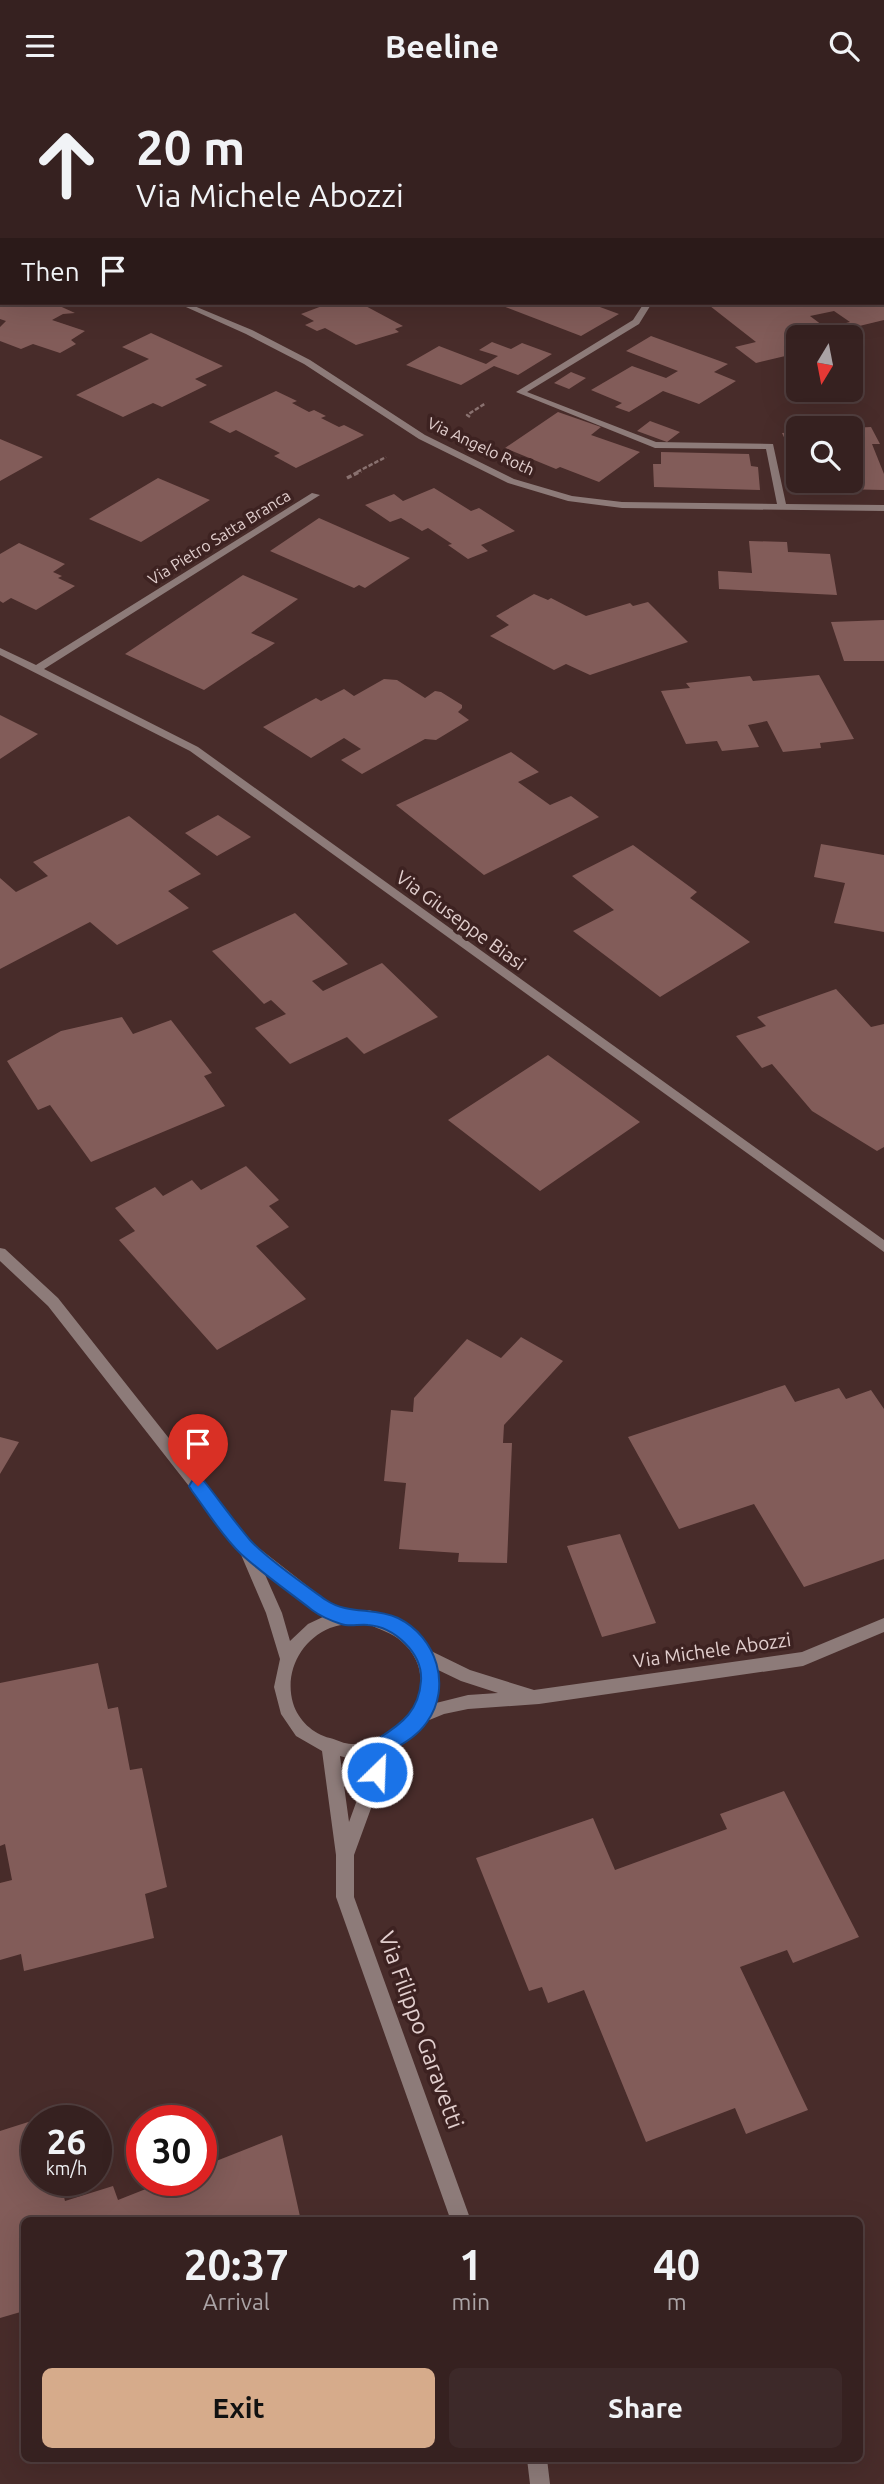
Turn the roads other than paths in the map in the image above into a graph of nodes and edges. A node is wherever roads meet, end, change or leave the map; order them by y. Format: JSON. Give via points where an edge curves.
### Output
{"nodes":[{"id":1,"x":186,"y":305,"type":"edge"},
{"id":2,"x":647,"y":305,"type":"edge"},
{"id":3,"x":315,"y":495,"type":"road end"},
{"id":4,"x":782,"y":507,"type":"junction"},
{"id":5,"x":884,"y":508,"type":"edge"},
{"id":6,"x":0,"y":651,"type":"edge"},
{"id":7,"x":36,"y":670,"type":"junction"},
{"id":8,"x":884,"y":1247,"type":"edge"},
{"id":9,"x":0,"y":1253,"type":"edge"},
{"id":10,"x":246,"y":1547,"type":"junction"},
{"id":11,"x":344,"y":1618,"type":"junction"},
{"id":12,"x":884,"y":1625,"type":"edge"},
{"id":13,"x":425,"y":1656,"type":"junction"},
{"id":14,"x":287,"y":1658,"type":"junction"},
{"id":15,"x":539,"y":1697,"type":"junction"},
{"id":16,"x":421,"y":1716,"type":"junction"},
{"id":17,"x":386,"y":1744,"type":"junction"},
{"id":18,"x":330,"y":1748,"type":"junction"},
{"id":19,"x":345,"y":1855,"type":"junction"},
{"id":20,"x":460,"y":2217,"type":"edge"},
{"id":21,"x":537,"y":2462,"type":"edge"},
{"id":22,"x":540,"y":2484,"type":"edge"}],
"edges":[{"from":1,"to":4,"type":"street","name":"Via Angelo Roth","via":[[307,362],[422,437],[511,481],[571,499],[622,505]]},
{"from":2,"to":4,"type":"street","via":[[636,322],[520,392],[655,445],[770,446]]},
{"from":3,"to":7,"type":"street","name":"Via Pietro Satta Branca"},
{"from":4,"to":5,"type":"street","name":"Via Angelo Roth"},
{"from":6,"to":7,"type":"street","name":"Via Giuseppe Biasi"},
{"from":7,"to":8,"type":"street","name":"Via Giuseppe Biasi","via":[[194,749]]},
{"from":9,"to":10,"type":"street","via":[[53,1302]]},
{"from":10,"to":11,"type":"street","via":[[322,1607]]},
{"from":10,"to":14,"type":"street"},
{"from":11,"to":13,"type":"street","via":[[369,1617],[393,1624],[412,1638]]},
{"from":11,"to":14,"type":"street","via":[[310,1632]]},
{"from":12,"to":15,"type":"street","name":"Via Michele Abozzi","via":[[803,1659]]},
{"from":13,"to":15,"type":"street","name":"Via Michele Abozzi","via":[[467,1676]]},
{"from":13,"to":16,"type":"street","via":[[431,1676]]},
{"from":14,"to":18,"type":"street","via":[[282,1699],[307,1736]]},
{"from":15,"to":16,"type":"street","name":"Via Michele Abozzi","via":[[468,1702]]},
{"from":16,"to":17,"type":"street"},
{"from":17,"to":18,"type":"street","via":[[366,1750]]},
{"from":17,"to":19,"type":"street","name":"Via Filippo Garavetti"},
{"from":18,"to":19,"type":"street","name":"Via Filippo Garavetti"},
{"from":19,"to":20,"type":"street","name":"Via Filippo Garavetti","via":[[345,1897]]},
{"from":21,"to":22,"type":"street"}]}
